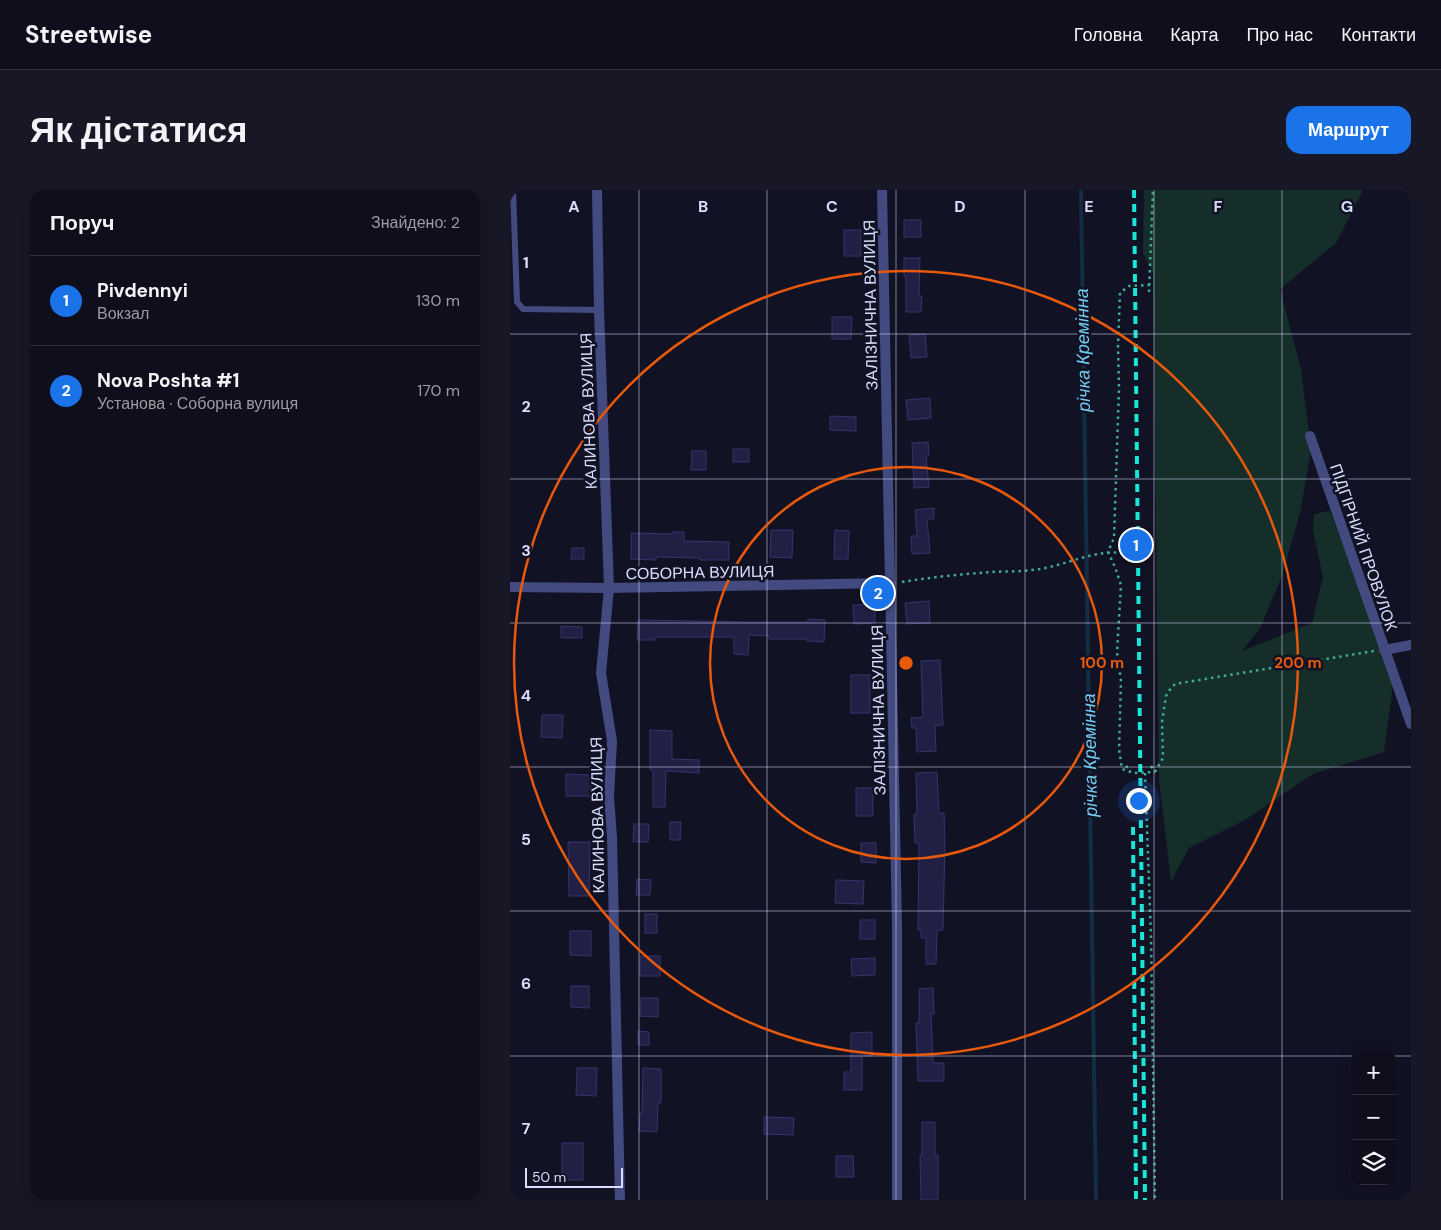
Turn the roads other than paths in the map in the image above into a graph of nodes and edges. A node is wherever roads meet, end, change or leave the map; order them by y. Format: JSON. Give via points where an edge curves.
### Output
{"nodes":[{"id":1,"x":513,"y":190,"type":"edge"},
{"id":2,"x":597,"y":190,"type":"edge"},
{"id":3,"x":882,"y":190,"type":"edge"},
{"id":4,"x":599,"y":310,"type":"junction"},
{"id":5,"x":1310,"y":436,"type":"dead end"},
{"id":6,"x":890,"y":583,"type":"junction"},
{"id":7,"x":510,"y":587,"type":"edge"},
{"id":8,"x":609,"y":588,"type":"junction"},
{"id":9,"x":1411,"y":645,"type":"edge"},
{"id":10,"x":1384,"y":650,"type":"junction"},
{"id":11,"x":1411,"y":724,"type":"edge"},
{"id":12,"x":620,"y":1200,"type":"edge"},
{"id":13,"x":897,"y":1200,"type":"edge"}],
"edges":[{"from":1,"to":4,"type":"lane","via":[[517,302],[523,309]]},
{"from":2,"to":4,"type":"street","name":"КАЛИНОВА ВУЛИЦЯ"},
{"from":3,"to":6,"type":"street","name":"ЗАЛІЗНИЧНА ВУЛИЦЯ"},
{"from":4,"to":8,"type":"street","name":"КАЛИНОВА ВУЛИЦЯ"},
{"from":5,"to":10,"type":"street","name":"ПІДГІРНИЙ ПРОВУЛОК"},
{"from":6,"to":8,"type":"street","name":"СОБОРНА ВУЛИЦЯ"},
{"from":6,"to":13,"type":"street","name":"ЗАЛІЗНИЧНА ВУЛИЦЯ","via":[[897,926]]},
{"from":7,"to":8,"type":"street","name":"СОБОРНА ВУЛИЦЯ"},
{"from":8,"to":12,"type":"street","name":"КАЛИНОВА ВУЛИЦЯ","via":[[601,673],[612,741],[609,797]]},
{"from":9,"to":10,"type":"street"},
{"from":10,"to":11,"type":"street","name":"ПІДГІРНИЙ ПРОВУЛОК"}]}
